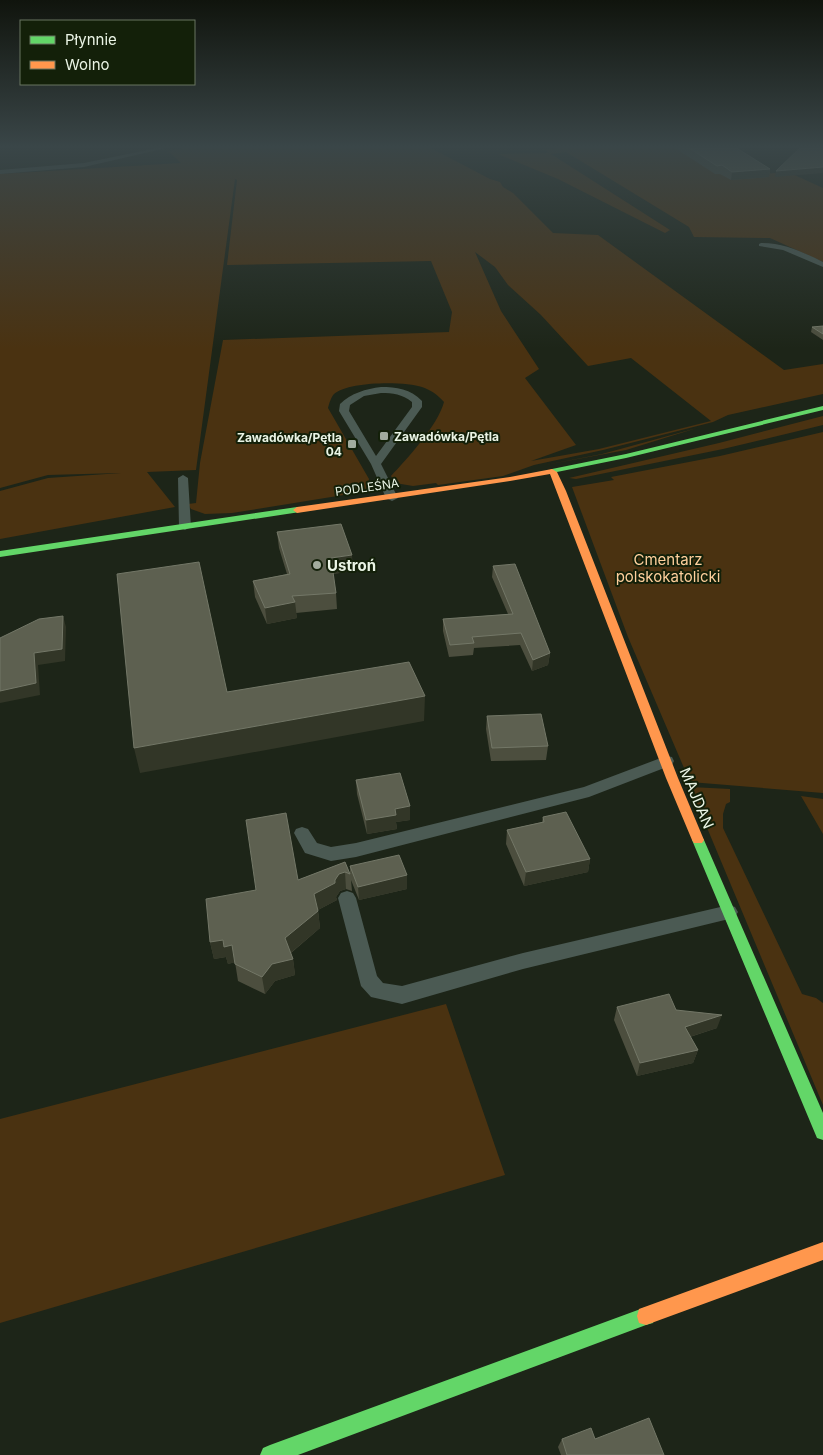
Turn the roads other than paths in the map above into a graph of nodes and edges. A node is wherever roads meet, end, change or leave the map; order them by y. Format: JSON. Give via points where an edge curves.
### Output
{"nodes":[{"id":1,"x":761,"y":245,"type":"dead end"},
{"id":2,"x":823,"y":265,"type":"edge"},
{"id":3,"x":823,"y":408,"type":"edge"},
{"id":4,"x":376,"y":464,"type":"junction"},
{"id":5,"x":553,"y":472,"type":"junction"},
{"id":6,"x":183,"y":478,"type":"dead end"},
{"id":7,"x":392,"y":498,"type":"junction"},
{"id":8,"x":185,"y":527,"type":"junction"},
{"id":9,"x":0,"y":554,"type":"edge"},
{"id":10,"x":666,"y":761,"type":"junction"},
{"id":11,"x":302,"y":833,"type":"dead end"},
{"id":12,"x":348,"y":898,"type":"dead end"},
{"id":13,"x":729,"y":912,"type":"junction"},
{"id":14,"x":823,"y":1132,"type":"edge"},
{"id":15,"x":823,"y":1251,"type":"edge"},
{"id":16,"x":270,"y":1455,"type":"edge"}],
"edges":[{"from":1,"to":2,"type":"lane","via":[[792,249]]},
{"from":3,"to":5,"type":"street","name":"PODLEŚNA"},
{"from":4,"to":4,"type":"lane","via":[[417,407],[412,395],[374,391],[361,393],[345,404],[344,411]]},
{"from":4,"to":7,"type":"lane"},
{"from":5,"to":7,"type":"street","name":"PODLEŚNA"},
{"from":5,"to":10,"type":"street","name":"MAJDAN"},
{"from":6,"to":8,"type":"lane"},
{"from":7,"to":8,"type":"street","name":"PODLEŚNA"},
{"from":8,"to":9,"type":"street","name":"PODLEŚNA"},
{"from":10,"to":11,"type":"lane","via":[[589,791],[356,850],[331,854],[311,848]]},
{"from":10,"to":13,"type":"street","name":"MAJDAN"},
{"from":12,"to":13,"type":"lane","via":[[368,980],[378,991],[402,995],[523,961]]},
{"from":13,"to":14,"type":"street","name":"MAJDAN"},
{"from":15,"to":16,"type":"street"}]}
